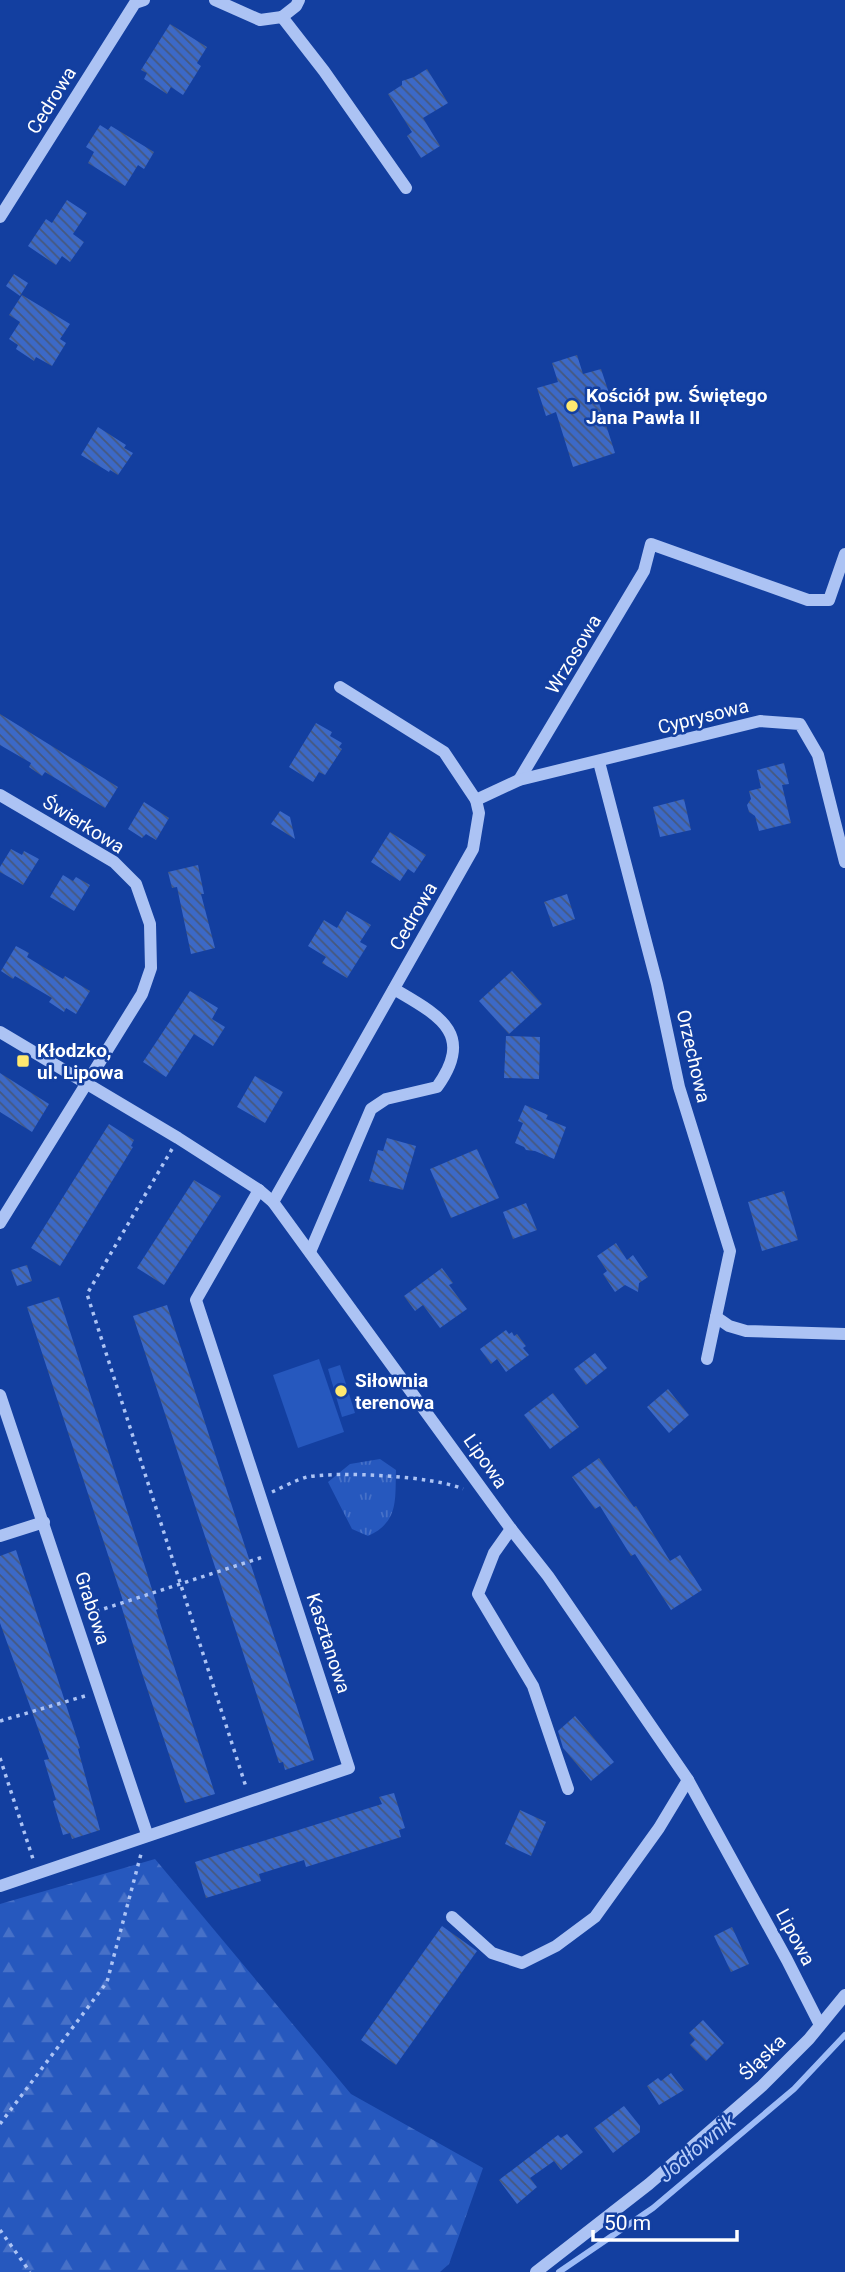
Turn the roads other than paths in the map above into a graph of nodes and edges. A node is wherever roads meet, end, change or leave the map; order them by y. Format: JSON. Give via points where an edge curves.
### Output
{"nodes":[{"id":1,"x":215,"y":0,"type":"edge"},
{"id":2,"x":299,"y":0,"type":"edge"},
{"id":3,"x":139,"y":2,"type":"edge"},
{"id":4,"x":282,"y":17,"type":"junction"},
{"id":5,"x":406,"y":188,"type":"dead end"},
{"id":6,"x":0,"y":217,"type":"edge"},
{"id":7,"x":845,"y":554,"type":"edge"},
{"id":8,"x":340,"y":687,"type":"dead end"},
{"id":9,"x":599,"y":762,"type":"junction"},
{"id":10,"x":519,"y":780,"type":"junction"},
{"id":11,"x":0,"y":795,"type":"edge"},
{"id":12,"x":477,"y":800,"type":"junction"},
{"id":13,"x":845,"y":862,"type":"edge"},
{"id":14,"x":394,"y":989,"type":"junction"},
{"id":15,"x":0,"y":1032,"type":"edge"},
{"id":16,"x":86,"y":1084,"type":"junction"},
{"id":17,"x":259,"y":1190,"type":"junction"},
{"id":18,"x":273,"y":1202,"type":"junction"},
{"id":19,"x":0,"y":1223,"type":"edge"},
{"id":20,"x":310,"y":1252,"type":"junction"},
{"id":21,"x":716,"y":1317,"type":"junction"},
{"id":22,"x":845,"y":1334,"type":"edge"},
{"id":23,"x":707,"y":1359,"type":"dead end"},
{"id":24,"x":0,"y":1395,"type":"edge"},
{"id":25,"x":44,"y":1522,"type":"junction"},
{"id":26,"x":511,"y":1529,"type":"junction"},
{"id":27,"x":0,"y":1536,"type":"edge"},
{"id":28,"x":688,"y":1780,"type":"junction"},
{"id":29,"x":569,"y":1788,"type":"dead end"},
{"id":30,"x":147,"y":1834,"type":"junction"},
{"id":31,"x":0,"y":1886,"type":"edge"},
{"id":32,"x":452,"y":1917,"type":"dead end"},
{"id":33,"x":845,"y":1996,"type":"edge"},
{"id":34,"x":820,"y":2025,"type":"junction"},
{"id":35,"x":536,"y":2272,"type":"edge"}],
"edges":[{"from":1,"to":4,"type":"street","via":[[260,20]]},
{"from":2,"to":4,"type":"street"},
{"from":3,"to":6,"type":"street","name":"Cedrowa"},
{"from":4,"to":5,"type":"street"},
{"from":7,"to":10,"type":"street","name":"Wrzosowa","via":[[829,600],[808,600],[651,544],[644,571]]},
{"from":8,"to":12,"type":"street","via":[[444,752]]},
{"from":9,"to":10,"type":"street","name":"Cyprysowa"},
{"from":9,"to":13,"type":"street","name":"Cyprysowa","via":[[760,721],[800,724],[818,755]]},
{"from":9,"to":21,"type":"street","name":"Orzechowa","via":[[679,1087],[730,1251]]},
{"from":10,"to":12,"type":"street","name":"Cyprysowa"},
{"from":11,"to":16,"type":"street","name":"Świerkowa","via":[[114,862],[136,884],[150,924],[151,968],[142,994]]},
{"from":12,"to":14,"type":"street","name":"Cedrowa","via":[[473,849]]},
{"from":14,"to":18,"type":"street","name":"Cedrowa"},
{"from":14,"to":20,"type":"street","via":[[445,1024],[454,1042],[448,1072],[437,1087],[387,1099],[371,1109]]},
{"from":15,"to":16,"type":"street","name":"Lipowa"},
{"from":16,"to":17,"type":"street","name":"Lipowa"},
{"from":16,"to":19,"type":"street"},
{"from":17,"to":18,"type":"street","name":"Lipowa"},
{"from":17,"to":30,"type":"street","name":"Kasztanowa","via":[[196,1300],[349,1768]]},
{"from":18,"to":20,"type":"street","name":"Lipowa"},
{"from":20,"to":26,"type":"street","name":"Lipowa"},
{"from":21,"to":22,"type":"street","via":[[746,1331]]},
{"from":21,"to":23,"type":"street","name":"Orzechowa"},
{"from":24,"to":25,"type":"street","name":"Grabowa"},
{"from":25,"to":27,"type":"street"},
{"from":25,"to":30,"type":"street","name":"Grabowa"},
{"from":26,"to":28,"type":"street","name":"Lipowa"},
{"from":26,"to":29,"type":"street","via":[[494,1553],[478,1594],[533,1686]]},
{"from":28,"to":32,"type":"street","via":[[595,1917],[556,1946],[522,1963],[492,1953]]},
{"from":28,"to":34,"type":"street","name":"Lipowa"},
{"from":30,"to":31,"type":"street","name":"Kasztanowa"},
{"from":33,"to":34,"type":"street","name":"Śląska"},
{"from":34,"to":35,"type":"street","name":"Śląska","via":[[762,2086],[649,2184]]}]}
